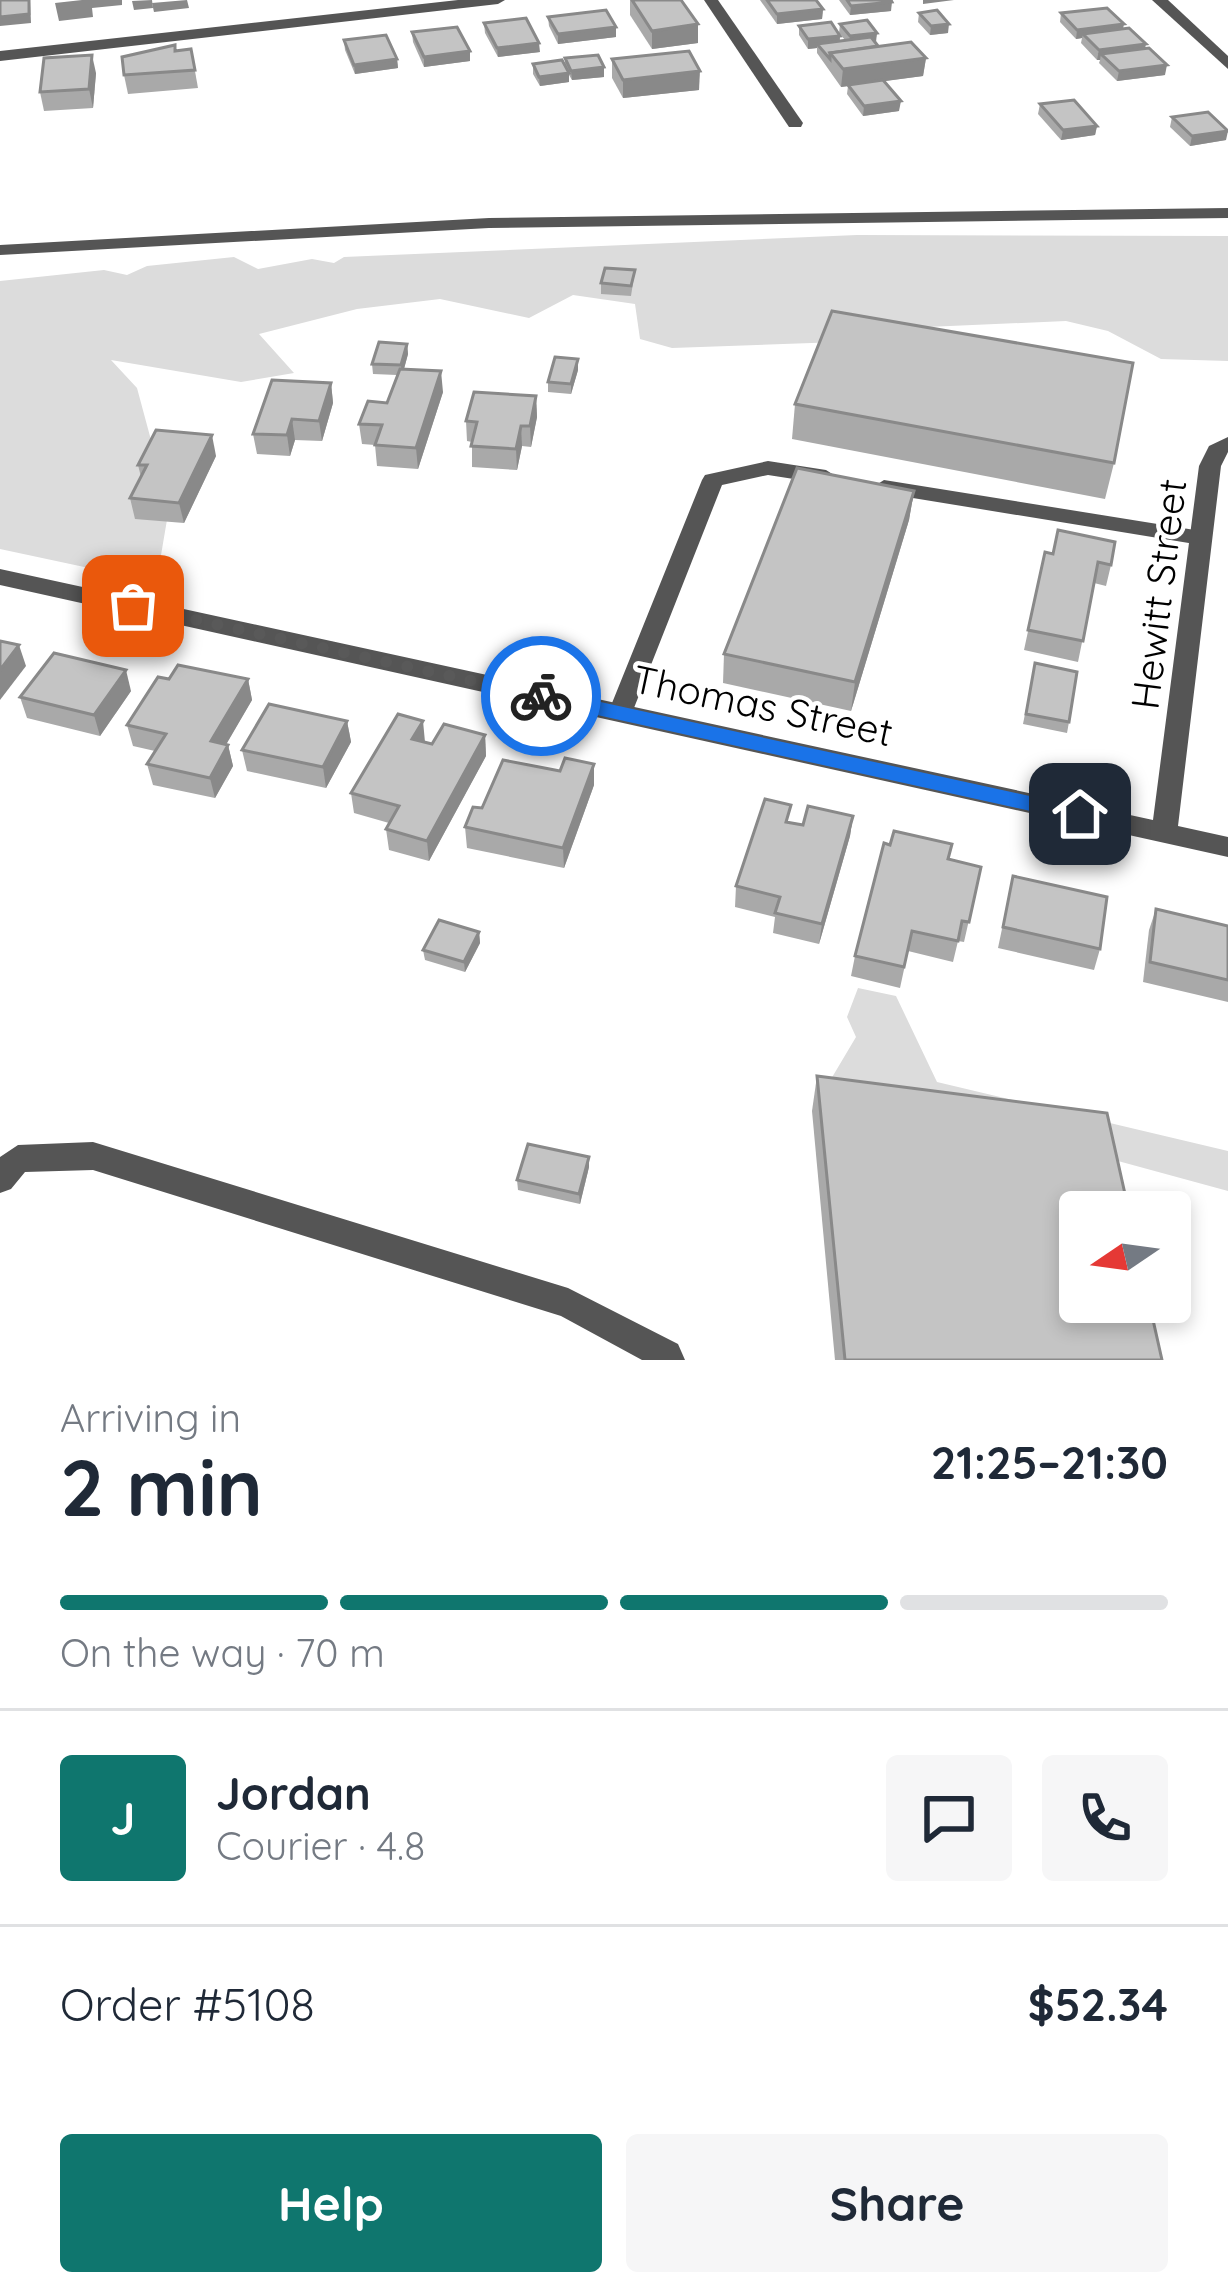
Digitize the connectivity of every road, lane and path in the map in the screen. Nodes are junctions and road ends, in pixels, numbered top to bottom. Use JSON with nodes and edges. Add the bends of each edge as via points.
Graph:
{"nodes":[{"id":1,"x":294,"y":0,"type":"edge"},
{"id":2,"x":499,"y":0,"type":"edge"},
{"id":3,"x":711,"y":0,"type":"edge"},
{"id":4,"x":1159,"y":0,"type":"edge"},
{"id":5,"x":296,"y":23,"type":"junction"},
{"id":6,"x":0,"y":56,"type":"edge"},
{"id":7,"x":1228,"y":64,"type":"edge"},
{"id":8,"x":795,"y":123,"type":"dead end"},
{"id":9,"x":1228,"y":213,"type":"edge"},
{"id":10,"x":0,"y":250,"type":"edge"},
{"id":11,"x":1228,"y":443,"type":"edge"},
{"id":12,"x":1201,"y":538,"type":"junction"},
{"id":13,"x":0,"y":577,"type":"edge"},
{"id":14,"x":620,"y":713,"type":"junction"},
{"id":15,"x":1164,"y":833,"type":"junction"},
{"id":16,"x":1228,"y":847,"type":"edge"},
{"id":17,"x":0,"y":1178,"type":"edge"},
{"id":18,"x":668,"y":1360,"type":"edge"}],
"edges":[{"from":1,"to":5,"type":"street"},
{"from":2,"to":5,"type":"street"},
{"from":3,"to":8,"type":"street"},
{"from":4,"to":7,"type":"street"},
{"from":5,"to":6,"type":"street"},
{"from":9,"to":10,"type":"street","via":[[489,223]]},
{"from":11,"to":12,"type":"street","name":"Hewitt Street","via":[[1210,466]]},
{"from":12,"to":14,"type":"street","via":[[768,468],[713,480]]},
{"from":12,"to":15,"type":"street","name":"Hewitt Street"},
{"from":13,"to":14,"type":"street","name":"Thomas Street"},
{"from":14,"to":15,"type":"street","name":"Thomas Street"},
{"from":15,"to":16,"type":"street","name":"Thomas Street"},
{"from":17,"to":18,"type":"street","via":[[18,1160],[94,1156],[568,1303]]}]}
